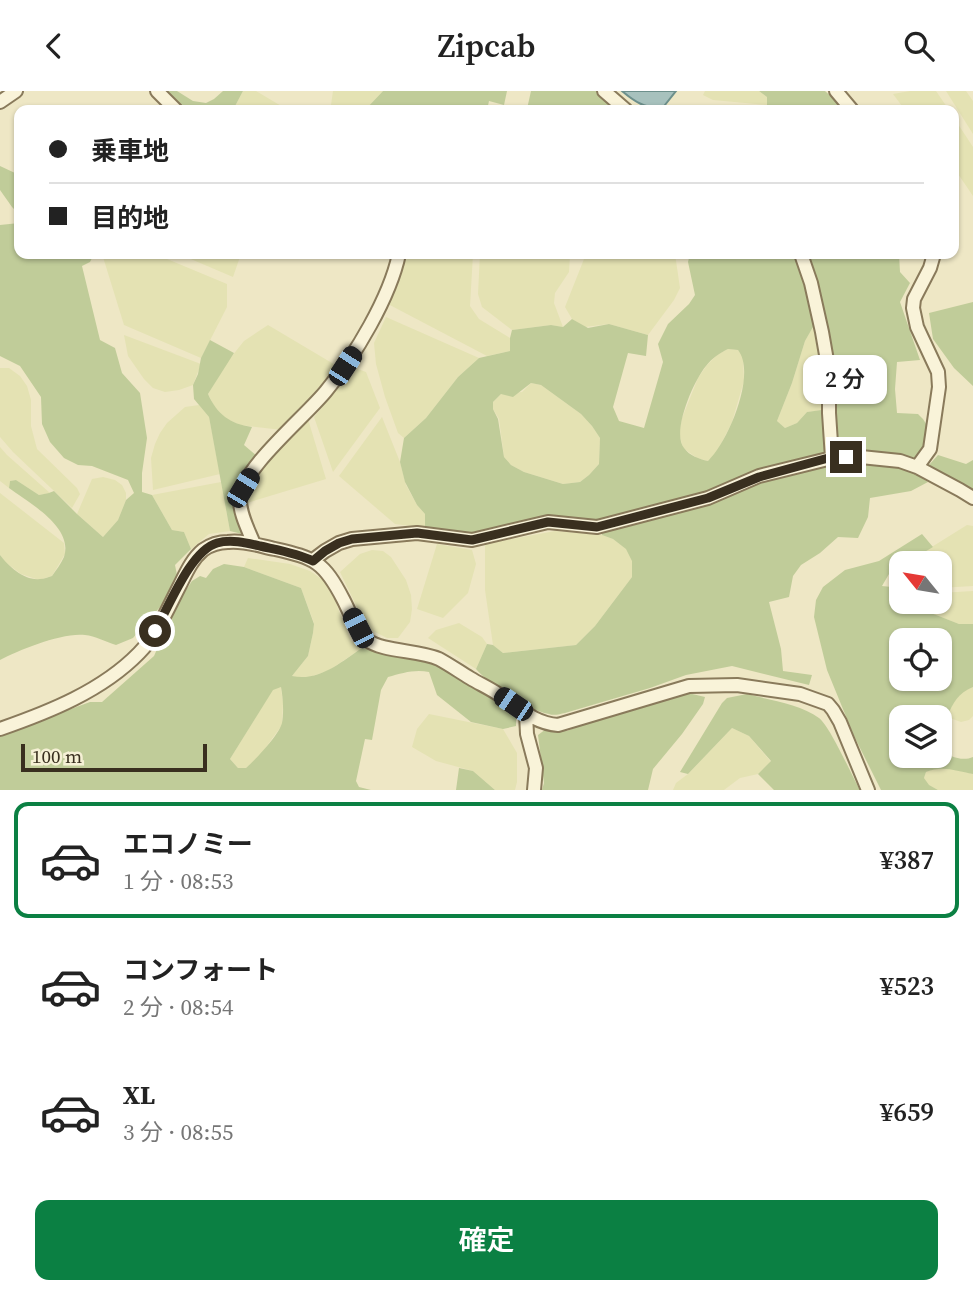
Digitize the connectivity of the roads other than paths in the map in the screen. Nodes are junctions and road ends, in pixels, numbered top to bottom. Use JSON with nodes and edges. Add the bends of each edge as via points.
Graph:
{"nodes":[{"id":1,"x":16,"y":91,"type":"edge"},
{"id":2,"x":157,"y":91,"type":"edge"},
{"id":3,"x":604,"y":91,"type":"edge"},
{"id":4,"x":836,"y":91,"type":"edge"},
{"id":5,"x":0,"y":102,"type":"edge"},
{"id":6,"x":171,"y":105,"type":"edge"},
{"id":7,"x":620,"y":105,"type":"edge"},
{"id":8,"x":848,"y":105,"type":"edge"},
{"id":9,"x":398,"y":259,"type":"edge"},
{"id":10,"x":803,"y":259,"type":"edge"},
{"id":11,"x":933,"y":259,"type":"edge"},
{"id":12,"x":832,"y":457,"type":"junction"},
{"id":13,"x":917,"y":467,"type":"junction"},
{"id":14,"x":973,"y":498,"type":"edge"},
{"id":15,"x":254,"y":544,"type":"junction"},
{"id":16,"x":313,"y":561,"type":"junction"},
{"id":17,"x":526,"y":714,"type":"junction"},
{"id":18,"x":0,"y":729,"type":"edge"},
{"id":19,"x":534,"y":790,"type":"edge"},
{"id":20,"x":868,"y":790,"type":"edge"}],
"edges":[{"from":1,"to":5,"type":"street"},
{"from":2,"to":6,"type":"street"},
{"from":3,"to":7,"type":"street"},
{"from":4,"to":8,"type":"street"},
{"from":9,"to":15,"type":"street","via":[[373,319],[345,366],[326,392],[260,459],[243,488],[241,512]]},
{"from":10,"to":12,"type":"street","via":[[829,372]]},
{"from":11,"to":13,"type":"street","via":[[913,308],[938,372],[939,387],[930,449]]},
{"from":12,"to":13,"type":"street","via":[[900,461]]},
{"from":12,"to":16,"type":"street","via":[[759,477],[708,498],[597,527],[548,522],[472,540],[417,533],[352,539]]},
{"from":13,"to":14,"type":"street"},
{"from":15,"to":16,"type":"street"},
{"from":15,"to":18,"type":"street","via":[[230,541],[205,549],[190,566],[140,652],[75,698]]},
{"from":16,"to":17,"type":"street","via":[[330,575],[366,640],[438,659]]},
{"from":17,"to":19,"type":"street","via":[[536,768]]},
{"from":17,"to":20,"type":"street","via":[[558,725],[689,686],[737,685],[800,694],[828,703],[833,710]]}]}
